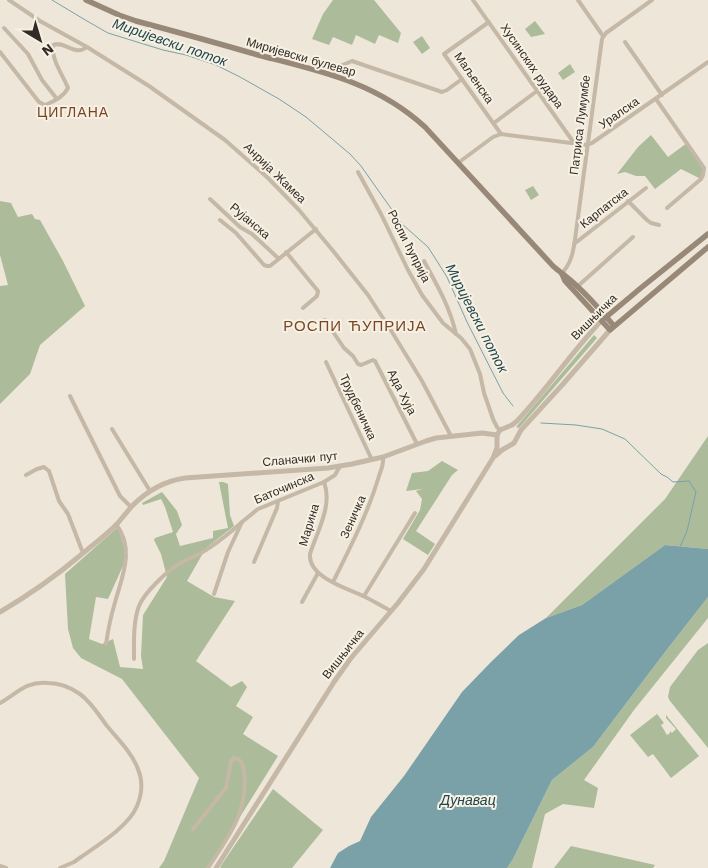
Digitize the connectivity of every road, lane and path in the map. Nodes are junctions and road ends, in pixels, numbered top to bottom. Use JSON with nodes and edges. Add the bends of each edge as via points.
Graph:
{"nodes":[{"id":1,"x":9,"y":0,"type":"edge"},
{"id":2,"x":86,"y":0,"type":"edge"},
{"id":3,"x":473,"y":0,"type":"edge"},
{"id":4,"x":578,"y":0,"type":"edge"},
{"id":5,"x":652,"y":0,"type":"edge"},
{"id":6,"x":489,"y":22,"type":"junction"},
{"id":7,"x":4,"y":28,"type":"dead end"},
{"id":8,"x":603,"y":36,"type":"junction"},
{"id":9,"x":625,"y":42,"type":"dead end"},
{"id":10,"x":87,"y":47,"type":"junction"},
{"id":11,"x":0,"y":52,"type":"edge"},
{"id":12,"x":708,"y":62,"type":"edge"},
{"id":13,"x":333,"y":75,"type":"junction"},
{"id":14,"x":462,"y":79,"type":"junction"},
{"id":15,"x":537,"y":91,"type":"junction"},
{"id":16,"x":662,"y":95,"type":"junction"},
{"id":17,"x":57,"y":99,"type":"junction"},
{"id":18,"x":656,"y":99,"type":"junction"},
{"id":19,"x":494,"y":123,"type":"junction"},
{"id":20,"x":501,"y":134,"type":"junction"},
{"id":21,"x":574,"y":144,"type":"junction"},
{"id":22,"x":587,"y":145,"type":"junction"},
{"id":23,"x":458,"y":163,"type":"junction"},
{"id":24,"x":358,"y":172,"type":"dead end"},
{"id":25,"x":646,"y":188,"type":"dead end"},
{"id":26,"x":210,"y":199,"type":"dead end"},
{"id":27,"x":628,"y":202,"type":"junction"},
{"id":28,"x":667,"y":208,"type":"dead end"},
{"id":29,"x":220,"y":220,"type":"dead end"},
{"id":30,"x":659,"y":225,"type":"dead end"},
{"id":31,"x":316,"y":229,"type":"junction"},
{"id":32,"x":708,"y":234,"type":"edge"},
{"id":33,"x":633,"y":237,"type":"dead end"},
{"id":34,"x":574,"y":244,"type":"junction"},
{"id":35,"x":708,"y":247,"type":"edge"},
{"id":36,"x":286,"y":252,"type":"junction"},
{"id":37,"x":278,"y":258,"type":"junction"},
{"id":38,"x":424,"y":261,"type":"dead end"},
{"id":39,"x":562,"y":274,"type":"junction"},
{"id":40,"x":578,"y":286,"type":"junction"},
{"id":41,"x":302,"y":308,"type":"dead end"},
{"id":42,"x":604,"y":319,"type":"junction"},
{"id":43,"x":325,"y":320,"type":"dead end"},
{"id":44,"x":612,"y":328,"type":"junction"},
{"id":45,"x":456,"y":334,"type":"junction"},
{"id":46,"x":326,"y":362,"type":"dead end"},
{"id":47,"x":70,"y":396,"type":"dead end"},
{"id":48,"x":507,"y":427,"type":"junction"},
{"id":49,"x":112,"y":429,"type":"dead end"},
{"id":50,"x":498,"y":435,"type":"junction"},
{"id":51,"x":451,"y":436,"type":"junction"},
{"id":52,"x":516,"y":438,"type":"junction"},
{"id":53,"x":417,"y":444,"type":"junction"},
{"id":54,"x":509,"y":446,"type":"junction"},
{"id":55,"x":383,"y":457,"type":"junction"},
{"id":56,"x":493,"y":458,"type":"junction"},
{"id":57,"x":372,"y":460,"type":"junction"},
{"id":58,"x":340,"y":466,"type":"junction"},
{"id":59,"x":26,"y":475,"type":"dead end"},
{"id":60,"x":324,"y":482,"type":"junction"},
{"id":61,"x":150,"y":491,"type":"junction"},
{"id":62,"x":278,"y":501,"type":"junction"},
{"id":63,"x":131,"y":507,"type":"junction"},
{"id":64,"x":415,"y":513,"type":"dead end"},
{"id":65,"x":242,"y":522,"type":"junction"},
{"id":66,"x":116,"y":524,"type":"junction"},
{"id":67,"x":83,"y":553,"type":"junction"},
{"id":68,"x":254,"y":562,"type":"dead end"},
{"id":69,"x":318,"y":573,"type":"junction"},
{"id":70,"x":333,"y":582,"type":"junction"},
{"id":71,"x":214,"y":594,"type":"dead end"},
{"id":72,"x":364,"y":596,"type":"junction"},
{"id":73,"x":302,"y":602,"type":"dead end"},
{"id":74,"x":391,"y":611,"type":"junction"},
{"id":75,"x":0,"y":612,"type":"edge"},
{"id":76,"x":106,"y":644,"type":"dead end"},
{"id":77,"x":134,"y":659,"type":"dead end"},
{"id":78,"x":0,"y":703,"type":"edge"},
{"id":79,"x":193,"y":829,"type":"dead end"},
{"id":80,"x":0,"y":866,"type":"edge"},
{"id":81,"x":6,"y":868,"type":"edge"},
{"id":82,"x":60,"y":868,"type":"edge"},
{"id":83,"x":208,"y":868,"type":"edge"},
{"id":84,"x":216,"y":868,"type":"edge"}],
"edges":[{"from":1,"to":10,"type":"street","name":"Анрија Жамеа"},
{"from":2,"to":13,"type":"main road","name":"Миријевски булевар","via":[[136,21]]},
{"from":3,"to":6,"type":"street","name":"Хусинских рудара"},
{"from":4,"to":8,"type":"street"},
{"from":5,"to":8,"type":"street"},
{"from":6,"to":14,"type":"street","name":"Маљенска","via":[[444,54]]},
{"from":6,"to":15,"type":"street","name":"Хусинских рудара"},
{"from":7,"to":17,"type":"street","via":[[28,54]]},
{"from":8,"to":22,"type":"street","name":"Патриса Лумумбе"},
{"from":9,"to":16,"type":"street"},
{"from":10,"to":17,"type":"street","via":[[77,50],[58,43],[53,45],[68,88]]},
{"from":10,"to":31,"type":"street","name":"Анрија Жамеа","via":[[225,140],[268,178]]},
{"from":11,"to":17,"type":"street","via":[[39,102],[45,105]]},
{"from":12,"to":16,"type":"street","name":"Уралска"},
{"from":13,"to":14,"type":"street","via":[[338,67],[352,61],[442,92]]},
{"from":13,"to":23,"type":"main road","name":"Миријевски булевар","via":[[370,89],[399,106],[425,127]]},
{"from":14,"to":19,"type":"street","name":"Маљенска"},
{"from":15,"to":19,"type":"street"},
{"from":15,"to":21,"type":"street","name":"Хусинских рудара"},
{"from":16,"to":18,"type":"street","name":"Уралска"},
{"from":18,"to":22,"type":"street","name":"Уралска"},
{"from":18,"to":28,"type":"street","via":[[704,168],[701,179]]},
{"from":19,"to":20,"type":"street","name":"Маљенска"},
{"from":20,"to":21,"type":"street"},
{"from":20,"to":23,"type":"street"},
{"from":21,"to":22,"type":"street"},
{"from":22,"to":34,"type":"street","name":"Патриса Лумумбе"},
{"from":23,"to":39,"type":"main road","name":"Миријевски булевар"},
{"from":24,"to":45,"type":"street","name":"Роспи ћуприја","via":[[422,294],[443,323]]},
{"from":25,"to":27,"type":"street","name":"Карпатска"},
{"from":26,"to":37,"type":"street","name":"Рујанска"},
{"from":27,"to":30,"type":"street","via":[[651,223]]},
{"from":27,"to":34,"type":"street","name":"Карпатска"},
{"from":29,"to":37,"type":"street","via":[[264,265],[270,266]]},
{"from":31,"to":36,"type":"street"},
{"from":31,"to":51,"type":"street","name":"Анрија Жамеа","via":[[381,314]]},
{"from":32,"to":42,"type":"main road","name":"Вишњичка"},
{"from":33,"to":40,"type":"street"},
{"from":34,"to":39,"type":"street","name":"Патриса Лумумбе"},
{"from":35,"to":44,"type":"main road","name":"Вишњичка"},
{"from":36,"to":37,"type":"street"},
{"from":36,"to":41,"type":"street","via":[[318,289],[317,296]]},
{"from":38,"to":45,"type":"street","via":[[447,304]]},
{"from":39,"to":40,"type":"main road","name":"Миријевски булевар"},
{"from":39,"to":42,"type":"main road","name":"Миријевски булевар","via":[[565,281]]},
{"from":40,"to":42,"type":"main road","name":"Миријевски булевар"},
{"from":42,"to":44,"type":"main road","name":"Миријевски булевар"},
{"from":42,"to":48,"type":"street","name":"Вишњичка","via":[[527,410]]},
{"from":43,"to":53,"type":"street","name":"Ада Хуја","via":[[358,364],[375,361]]},
{"from":44,"to":52,"type":"street","name":"Вишњичка"},
{"from":45,"to":50,"type":"street","name":"Роспи ћуприја","via":[[472,353]]},
{"from":46,"to":57,"type":"street","name":"Трудбеничка"},
{"from":47,"to":63,"type":"street","via":[[120,496]]},
{"from":48,"to":50,"type":"street","name":"Вишњичка"},
{"from":48,"to":52,"type":"street","via":[[514,430]]},
{"from":49,"to":61,"type":"street"},
{"from":50,"to":51,"type":"street","name":"Сланачки пут"},
{"from":50,"to":54,"type":"street","via":[[501,444]]},
{"from":50,"to":56,"type":"street","name":"Вишњичка"},
{"from":51,"to":53,"type":"street","name":"Сланачки пут"},
{"from":52,"to":54,"type":"street","name":"Вишњичка"},
{"from":53,"to":55,"type":"street","name":"Сланачки пут"},
{"from":54,"to":56,"type":"street","name":"Вишњичка"},
{"from":55,"to":57,"type":"street","name":"Сланачки пут"},
{"from":55,"to":70,"type":"street","name":"Зеничка","via":[[375,492]]},
{"from":56,"to":74,"type":"street","name":"Вишњичка","via":[[429,561]]},
{"from":57,"to":58,"type":"street","name":"Сланачки пут"},
{"from":58,"to":60,"type":"street"},
{"from":58,"to":61,"type":"street","name":"Сланачки пут","via":[[176,479]]},
{"from":59,"to":67,"type":"street","via":[[44,467],[49,471]]},
{"from":60,"to":62,"type":"street","name":"Баточинска"},
{"from":60,"to":69,"type":"street","name":"Марина","via":[[326,505],[310,557]]},
{"from":61,"to":63,"type":"street","name":"Сланачки пут"},
{"from":62,"to":65,"type":"street","name":"Баточинска","via":[[258,509]]},
{"from":62,"to":68,"type":"street"},
{"from":63,"to":66,"type":"street","name":"Сланачки пут"},
{"from":64,"to":72,"type":"street"},
{"from":65,"to":71,"type":"street","name":"Баточинска"},
{"from":65,"to":77,"type":"street","via":[[208,549],[178,564],[146,594],[138,612]]},
{"from":66,"to":67,"type":"street","name":"Сланачки пут"},
{"from":66,"to":76,"type":"street","via":[[126,550],[126,565]]},
{"from":67,"to":75,"type":"street","name":"Сланачки пут","via":[[40,587]]},
{"from":69,"to":70,"type":"street"},
{"from":69,"to":73,"type":"street"},
{"from":70,"to":72,"type":"street"},
{"from":72,"to":74,"type":"street"},
{"from":74,"to":84,"type":"street","name":"Вишњичка","via":[[334,682]]},
{"from":78,"to":82,"type":"street","via":[[28,686],[47,682],[66,686],[83,696],[139,771],[142,786],[138,804],[129,820],[74,862]]},
{"from":79,"to":83,"type":"street","via":[[226,788],[231,761],[238,758],[245,782],[241,810]]},
{"from":80,"to":81,"type":"street"}]}
